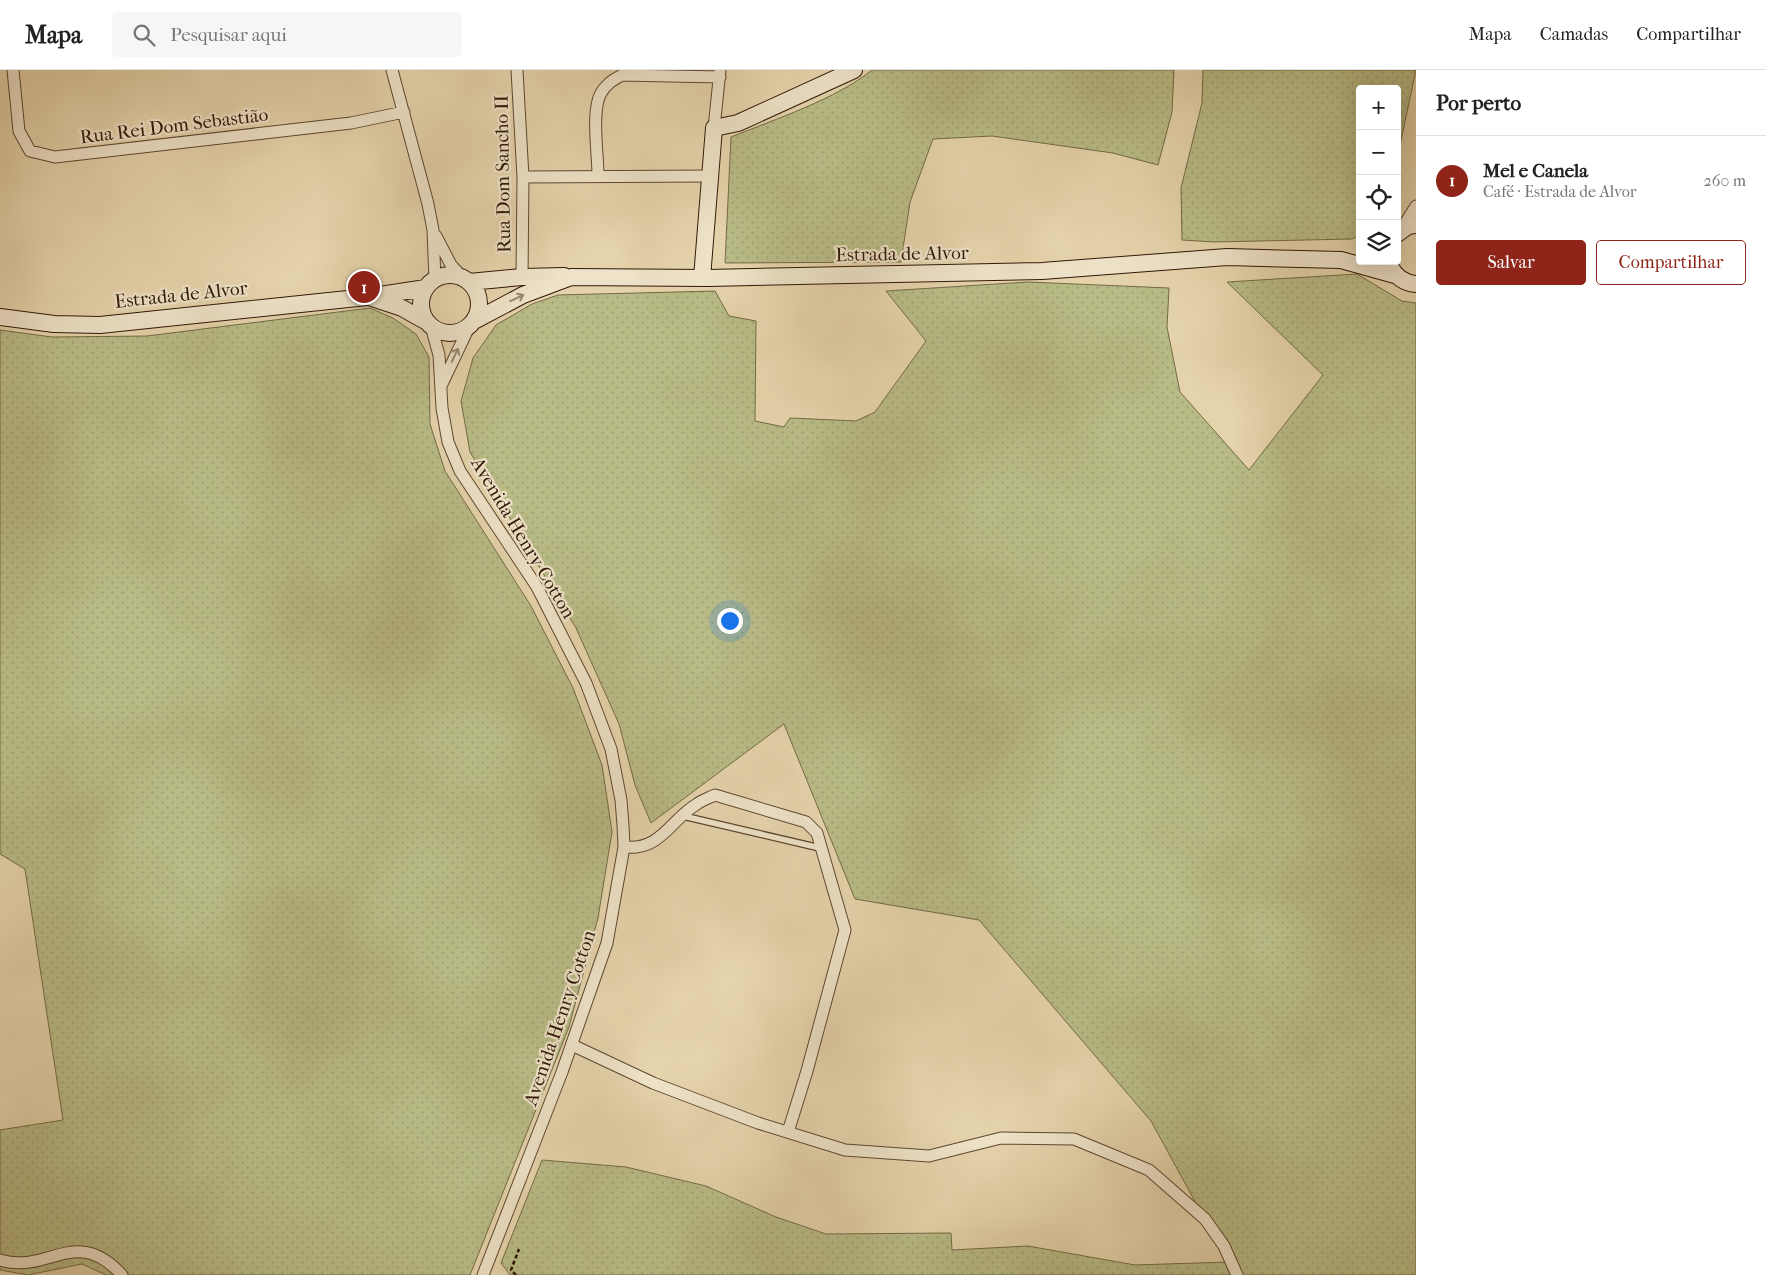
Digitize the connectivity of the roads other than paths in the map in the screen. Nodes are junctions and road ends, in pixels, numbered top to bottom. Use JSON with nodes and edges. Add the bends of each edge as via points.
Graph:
{"nodes":[{"id":1,"x":13,"y":70,"type":"edge"},
{"id":2,"x":392,"y":70,"type":"edge"},
{"id":3,"x":517,"y":70,"type":"edge"},
{"id":4,"x":854,"y":70,"type":"edge"},
{"id":5,"x":720,"y":73,"type":"edge"},
{"id":6,"x":404,"y":112,"type":"junction"},
{"id":7,"x":714,"y":128,"type":"junction"},
{"id":8,"x":598,"y":175,"type":"junction"},
{"id":9,"x":523,"y":176,"type":"junction"},
{"id":10,"x":710,"y":176,"type":"junction"},
{"id":11,"x":1416,"y":206,"type":"edge"},
{"id":12,"x":1405,"y":229,"type":"edge"},
{"id":13,"x":433,"y":230,"type":"junction"},
{"id":14,"x":1356,"y":254,"type":"edge"},
{"id":15,"x":1341,"y":260,"type":"junction"},
{"id":16,"x":1392,"y":268,"type":"edge"},
{"id":17,"x":522,"y":277,"type":"junction"},
{"id":18,"x":571,"y":277,"type":"junction"},
{"id":19,"x":702,"y":278,"type":"junction"},
{"id":20,"x":467,"y":281,"type":"junction"},
{"id":21,"x":431,"y":284,"type":"junction"},
{"id":22,"x":1416,"y":284,"type":"edge"},
{"id":23,"x":367,"y":297,"type":"junction"},
{"id":24,"x":0,"y":317,"type":"edge"},
{"id":25,"x":472,"y":323,"type":"junction"},
{"id":26,"x":429,"y":324,"type":"junction"},
{"id":27,"x":442,"y":385,"type":"junction"},
{"id":28,"x":683,"y":816,"type":"junction"},
{"id":29,"x":624,"y":847,"type":"junction"},
{"id":30,"x":820,"y":848,"type":"junction"},
{"id":31,"x":572,"y":1045,"type":"junction"},
{"id":32,"x":788,"y":1132,"type":"junction"},
{"id":33,"x":0,"y":1260,"type":"edge"},
{"id":34,"x":122,"y":1275,"type":"edge"},
{"id":35,"x":483,"y":1275,"type":"edge"},
{"id":36,"x":1237,"y":1275,"type":"edge"}],
"edges":[{"from":1,"to":6,"type":"street","name":"Rua Rei Dom Sebastião","via":[[19,132],[30,151],[55,157],[351,123]]},
{"from":2,"to":6,"type":"street"},
{"from":3,"to":9,"type":"street","name":"Rua Dom Sancho II"},
{"from":4,"to":7,"type":"street","via":[[738,123]]},
{"from":5,"to":7,"type":"street"},
{"from":5,"to":8,"type":"street","via":[[622,76],[609,82],[600,94],[597,106]]},
{"from":6,"to":13,"type":"street"},
{"from":7,"to":10,"type":"street"},
{"from":8,"to":9,"type":"street"},
{"from":8,"to":10,"type":"street"},
{"from":9,"to":17,"type":"street","name":"Rua Dom Sancho II"},
{"from":10,"to":19,"type":"street"},
{"from":11,"to":12,"type":"street"},
{"from":13,"to":20,"type":"street","via":[[451,265]]},
{"from":13,"to":21,"type":"street"},
{"from":14,"to":15,"type":"street"},
{"from":15,"to":16,"type":"street"},
{"from":15,"to":19,"type":"street","name":"Estrada de Alvor","via":[[1227,257],[1042,270]]},
{"from":16,"to":22,"type":"street","via":[[1404,281]]},
{"from":17,"to":18,"type":"street","name":"Estrada de Alvor"},
{"from":17,"to":20,"type":"street","name":"Estrada de Alvor"},
{"from":18,"to":19,"type":"street","name":"Estrada de Alvor"},
{"from":25,"to":18,"type":"street","name":"Estrada de Alvor","one_way":true,"via":[[523,295]]},
{"from":20,"to":21,"type":"street","name":"Estrada de Alvor","via":[[446,276]]},
{"from":20,"to":25,"type":"street","via":[[479,298],[479,310]]},
{"from":21,"to":23,"type":"street","name":"Estrada de Alvor"},
{"from":21,"to":26,"type":"street","via":[[421,305]]},
{"from":23,"to":24,"type":"street","name":"Estrada de Alvor","via":[[100,325],[54,324]]},
{"from":23,"to":26,"type":"street","name":"Estrada de Alvor","via":[[402,308]]},
{"from":25,"to":26,"type":"street","name":"Estrada de Alvor","via":[[454,333],[442,332]]},
{"from":27,"to":25,"type":"street","one_way":true},
{"from":26,"to":27,"type":"street","name":"Avenida Henry Cotton","via":[[439,355]]},
{"from":27,"to":29,"type":"street","name":"Avenida Henry Cotton","via":[[448,442],[460,470],[537,587],[586,683],[611,749],[621,800]]},
{"from":28,"to":29,"type":"street","via":[[646,846]]},
{"from":28,"to":30,"type":"lane"},
{"from":28,"to":30,"type":"street","via":[[696,804],[715,795],[806,822],[817,833]]},
{"from":29,"to":31,"type":"street","name":"Avenida Henry Cotton","via":[[607,943]]},
{"from":30,"to":32,"type":"street","via":[[845,930]]},
{"from":31,"to":32,"type":"street","via":[[653,1083]]},
{"from":31,"to":35,"type":"street","name":"Avenida Henry Cotton"},
{"from":32,"to":36,"type":"street","via":[[845,1150],[928,1156],[1001,1138],[1074,1139],[1149,1170],[1205,1219],[1224,1246]]},
{"from":33,"to":34,"type":"street","via":[[38,1264],[79,1252],[93,1254],[112,1264]]}]}
